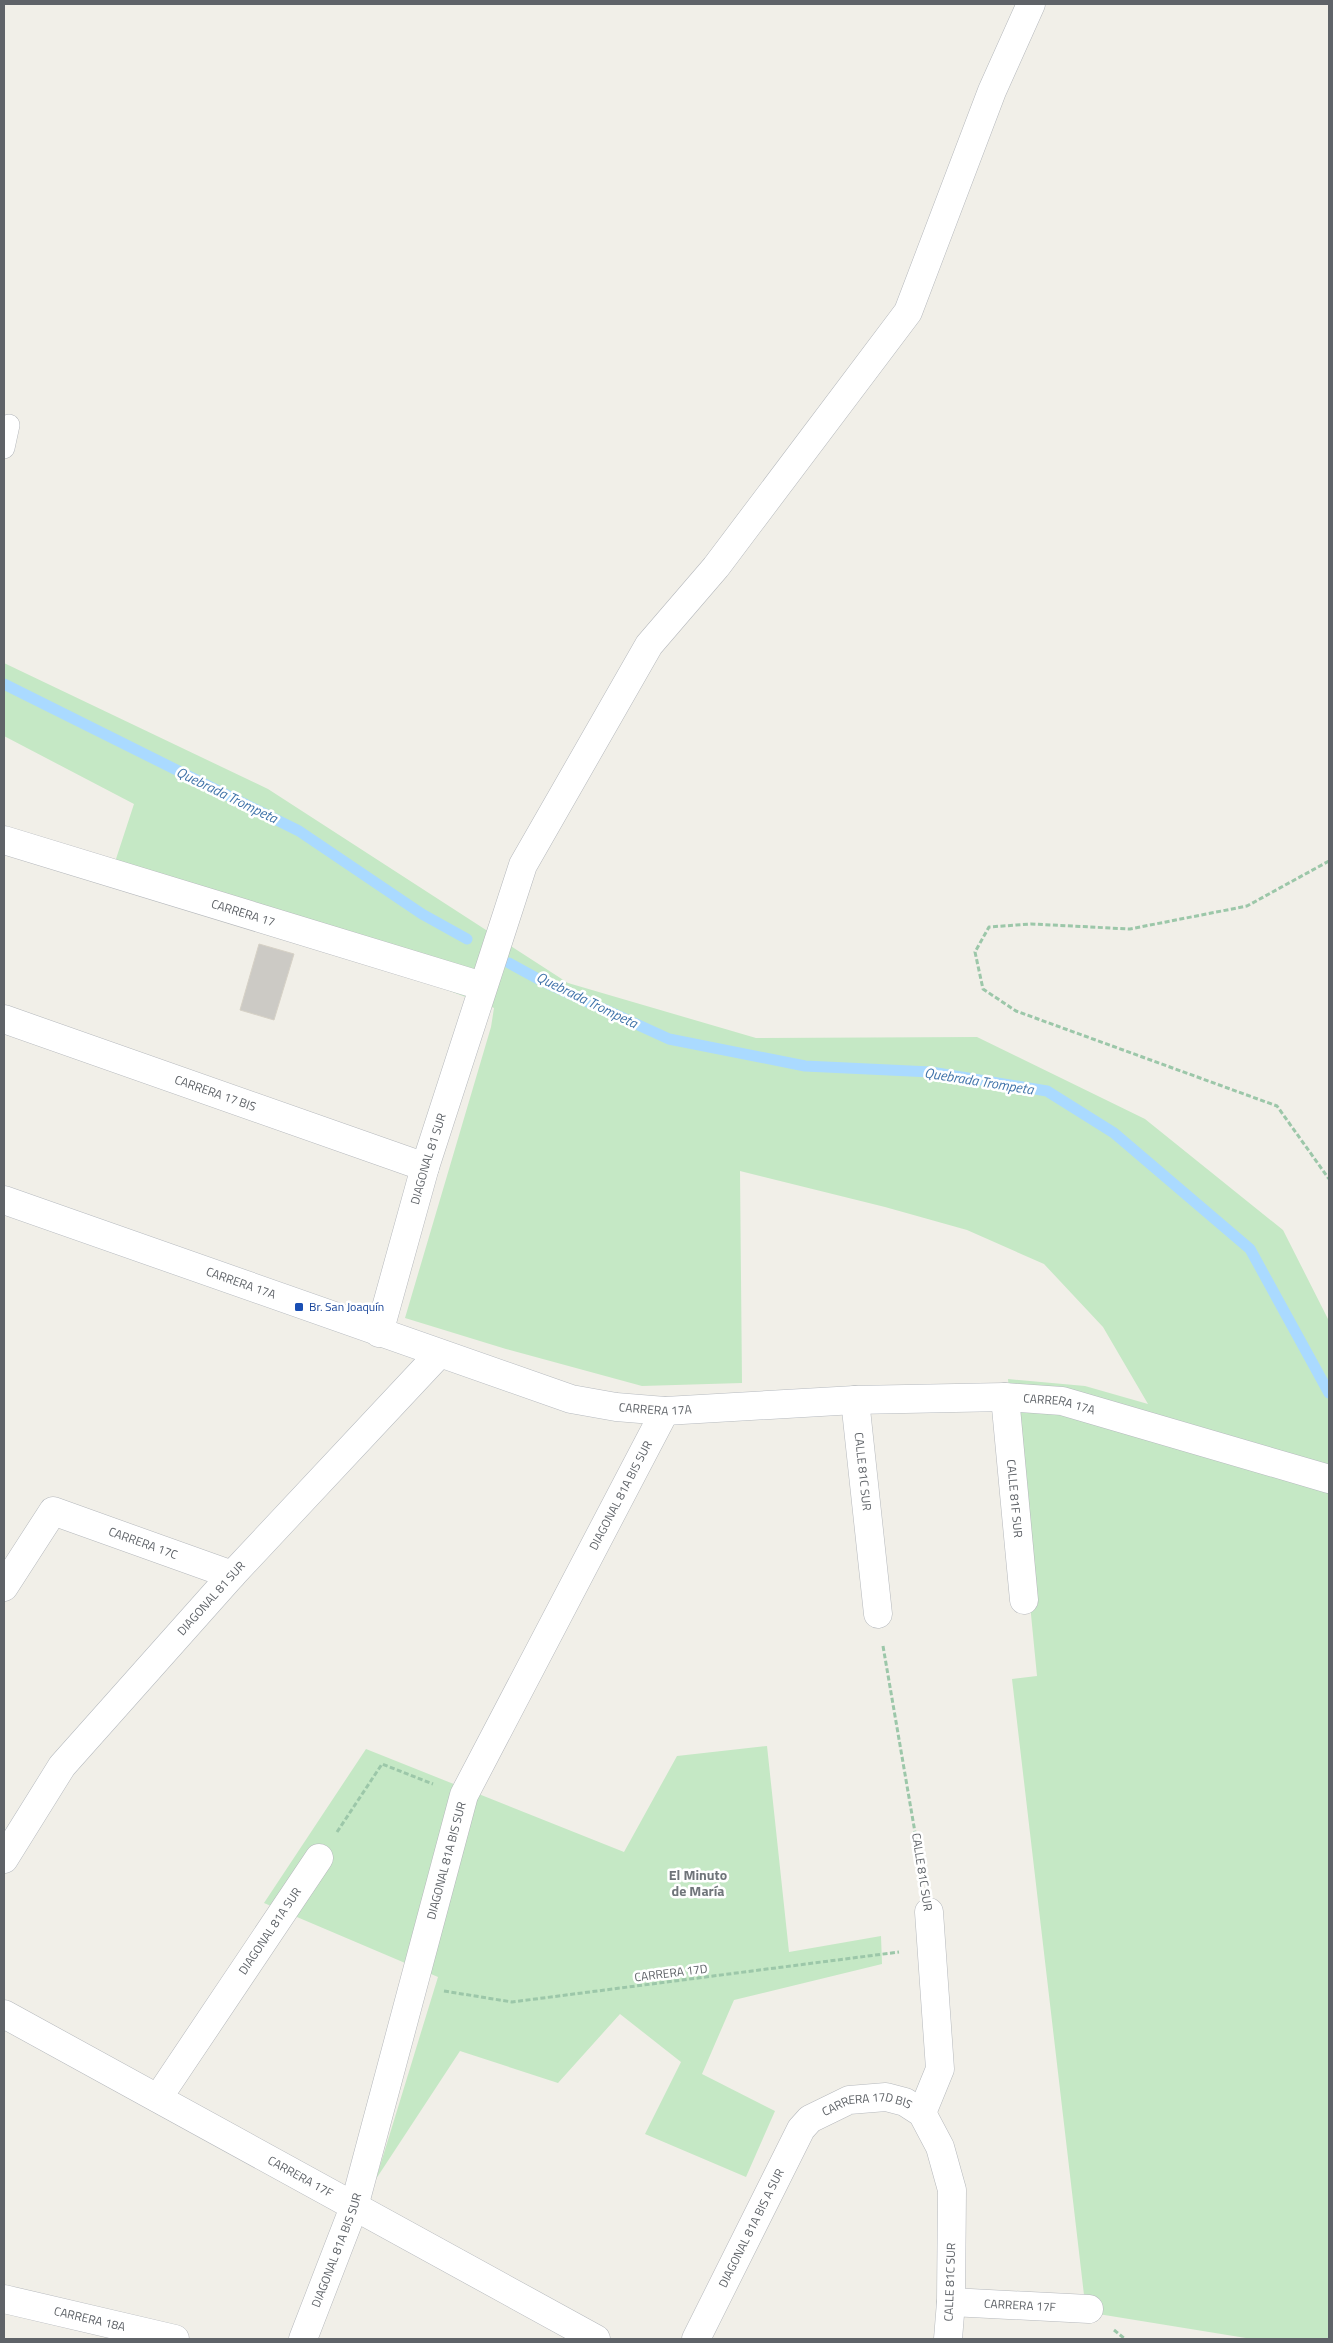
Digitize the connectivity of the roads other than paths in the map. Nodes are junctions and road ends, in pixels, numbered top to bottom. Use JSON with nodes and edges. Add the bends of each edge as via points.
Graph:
{"nodes":[{"id":1,"x":1032,"y":4,"type":"edge"},
{"id":2,"x":9,"y":425,"type":"dead end"},
{"id":3,"x":4,"y":448,"type":"edge"},
{"id":4,"x":4,"y":840,"type":"edge"},
{"id":5,"x":482,"y":986,"type":"junction"},
{"id":6,"x":4,"y":1019,"type":"edge"},
{"id":7,"x":425,"y":1167,"type":"junction"},
{"id":8,"x":4,"y":1200,"type":"edge"},
{"id":9,"x":379,"y":1334,"type":"junction"},
{"id":10,"x":439,"y":1354,"type":"junction"},
{"id":11,"x":1005,"y":1397,"type":"junction"},
{"id":12,"x":856,"y":1400,"type":"junction"},
{"id":13,"x":665,"y":1411,"type":"junction"},
{"id":14,"x":1327,"y":1482,"type":"edge"},
{"id":15,"x":232,"y":1575,"type":"junction"},
{"id":16,"x":4,"y":1587,"type":"edge"},
{"id":17,"x":1024,"y":1600,"type":"dead end"},
{"id":18,"x":878,"y":1614,"type":"road end"},
{"id":19,"x":319,"y":1858,"type":"road end"},
{"id":20,"x":4,"y":1859,"type":"edge"},
{"id":21,"x":929,"y":1912,"type":"road end"},
{"id":22,"x":4,"y":2014,"type":"edge"},
{"id":23,"x":158,"y":2098,"type":"junction"},
{"id":24,"x":922,"y":2113,"type":"junction"},
{"id":25,"x":810,"y":2119,"type":"joint"},
{"id":26,"x":354,"y":2207,"type":"junction"},
{"id":27,"x":4,"y":2299,"type":"edge"},
{"id":28,"x":951,"y":2302,"type":"junction"},
{"id":29,"x":1089,"y":2309,"type":"dead end"},
{"id":30,"x":147,"y":2335,"type":"edge"},
{"id":31,"x":175,"y":2339,"type":"edge"},
{"id":32,"x":303,"y":2339,"type":"edge"},
{"id":33,"x":596,"y":2339,"type":"edge"},
{"id":34,"x":696,"y":2339,"type":"edge"},
{"id":35,"x":948,"y":2339,"type":"edge"}],
"edges":[{"from":1,"to":5,"type":"street","name":"DIAGONAL 81 SUR","via":[[992,91],[908,312],[716,567],[649,645],[523,865]]},
{"from":2,"to":3,"type":"lane"},
{"from":4,"to":5,"type":"street","name":"CARRERA 17"},
{"from":5,"to":7,"type":"street","name":"DIAGONAL 81 SUR"},
{"from":6,"to":7,"type":"street","name":"CARRERA 17 BIS"},
{"from":7,"to":9,"type":"street","name":"DIAGONAL 81 SUR"},
{"from":8,"to":9,"type":"street","name":"CARRERA 17A"},
{"from":9,"to":10,"type":"street","name":"CARRERA 17A"},
{"from":10,"to":13,"type":"street","name":"CARRERA 17A","via":[[571,1399]]},
{"from":10,"to":15,"type":"street","name":"DIAGONAL 81 SUR"},
{"from":11,"to":12,"type":"street","name":"CARRERA 17A"},
{"from":11,"to":14,"type":"street","name":"CARRERA 17A","via":[[1062,1401]]},
{"from":11,"to":17,"type":"street","name":"CALLE 81F SUR"},
{"from":12,"to":13,"type":"street","name":"CARRERA 17A"},
{"from":12,"to":18,"type":"street","name":"CALLE 81C SUR"},
{"from":13,"to":26,"type":"street","name":"DIAGONAL 81A BIS SUR","via":[[464,1796]]},
{"from":15,"to":16,"type":"street","name":"CARRERA 17C","via":[[53,1511]]},
{"from":15,"to":20,"type":"street","name":"DIAGONAL 81 SUR","via":[[62,1766]]},
{"from":19,"to":23,"type":"street","name":"DIAGONAL 81A SUR"},
{"from":21,"to":24,"type":"street","name":"CALLE 81C SUR","via":[[940,2069]]},
{"from":22,"to":23,"type":"street","name":"CARRERA 17F"},
{"from":23,"to":26,"type":"street","name":"CARRERA 17F"},
{"from":24,"to":25,"type":"street","name":"CARRERA 17D BIS","via":[[905,2102],[886,2097],[849,2100]]},
{"from":24,"to":28,"type":"street","name":"CALLE 81C SUR","via":[[940,2147],[952,2190]]},
{"from":25,"to":34,"type":"street","name":"DIAGONAL 81A BIS A SUR","via":[[794,2140]]},
{"from":26,"to":32,"type":"street","name":"DIAGONAL 81A BIS SUR"},
{"from":26,"to":33,"type":"street","name":"CARRERA 17F"},
{"from":27,"to":30,"type":"street","name":"CARRERA 18A"},
{"from":28,"to":29,"type":"street","name":"CARRERA 17F"},
{"from":28,"to":35,"type":"street","name":"CALLE 81C SUR"},
{"from":30,"to":31,"type":"street","name":"CARRERA 18A"}]}
